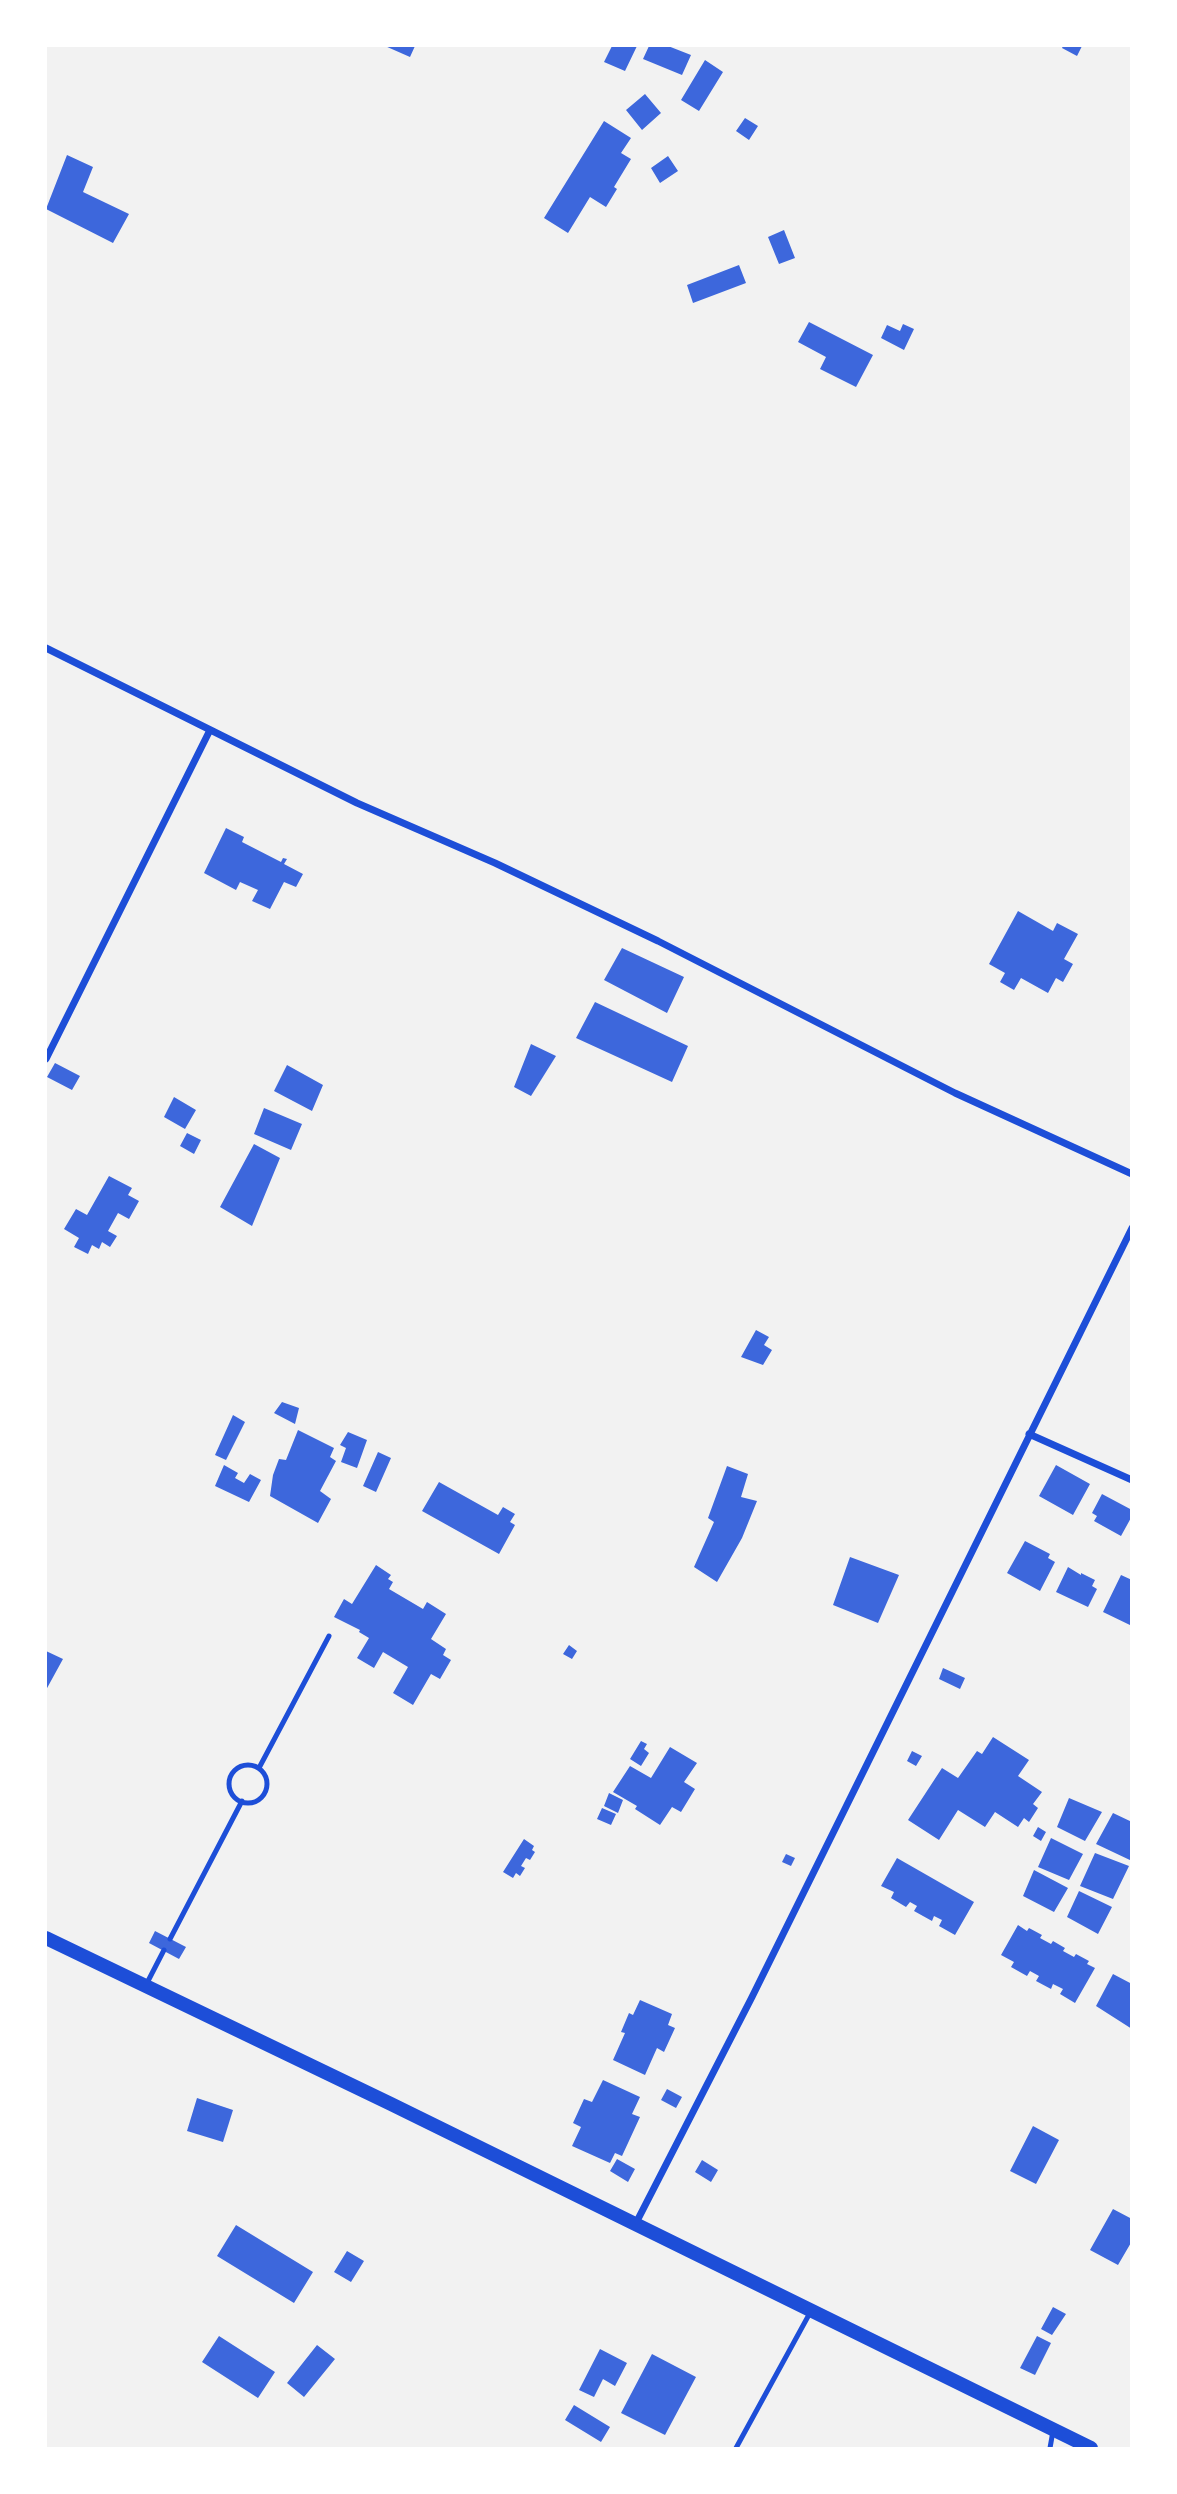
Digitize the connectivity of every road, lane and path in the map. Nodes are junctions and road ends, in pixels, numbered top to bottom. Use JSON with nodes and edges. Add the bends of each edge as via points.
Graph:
{"nodes":[{"id":1,"x":46,"y":648,"type":"edge"},
{"id":2,"x":210,"y":730,"type":"junction"},
{"id":3,"x":46,"y":1059,"type":"edge"},
{"id":4,"x":1132,"y":1174,"type":"edge"},
{"id":5,"x":1132,"y":1228,"type":"edge"},
{"id":6,"x":1029,"y":1434,"type":"junction"},
{"id":7,"x":1132,"y":1480,"type":"edge"},
{"id":8,"x":329,"y":1636,"type":"dead end"},
{"id":9,"x":259,"y":1768,"type":"junction"},
{"id":10,"x":242,"y":1801,"type":"junction"},
{"id":11,"x":46,"y":1938,"type":"edge"},
{"id":12,"x":170,"y":1939,"type":"dead end"},
{"id":13,"x":164,"y":1950,"type":"dead end"},
{"id":14,"x":145,"y":1986,"type":"junction"},
{"id":15,"x":635,"y":2224,"type":"junction"},
{"id":16,"x":811,"y":2311,"type":"junction"},
{"id":17,"x":1053,"y":2430,"type":"junction"},
{"id":18,"x":736,"y":2448,"type":"edge"},
{"id":19,"x":1050,"y":2448,"type":"edge"},
{"id":20,"x":1091,"y":2448,"type":"edge"}],
"edges":[{"from":1,"to":2,"type":"street"},
{"from":2,"to":3,"type":"street"},
{"from":2,"to":4,"type":"street","via":[[357,803],[508,869],[884,1058]]},
{"from":5,"to":6,"type":"street"},
{"from":6,"to":7,"type":"street"},
{"from":6,"to":15,"type":"street"},
{"from":8,"to":9,"type":"lane"},
{"from":9,"to":10,"type":"lane","via":[[266,1776],[266,1791],[256,1801]]},
{"from":9,"to":10,"type":"lane","via":[[246,1765],[233,1773],[229,1786]]},
{"from":10,"to":12,"type":"lane"},
{"from":11,"to":14,"type":"main road"},
{"from":13,"to":14,"type":"lane"},
{"from":14,"to":15,"type":"main road"},
{"from":15,"to":16,"type":"main road"},
{"from":16,"to":17,"type":"main road"},
{"from":16,"to":18,"type":"lane"},
{"from":17,"to":19,"type":"lane"},
{"from":17,"to":20,"type":"main road"}]}
